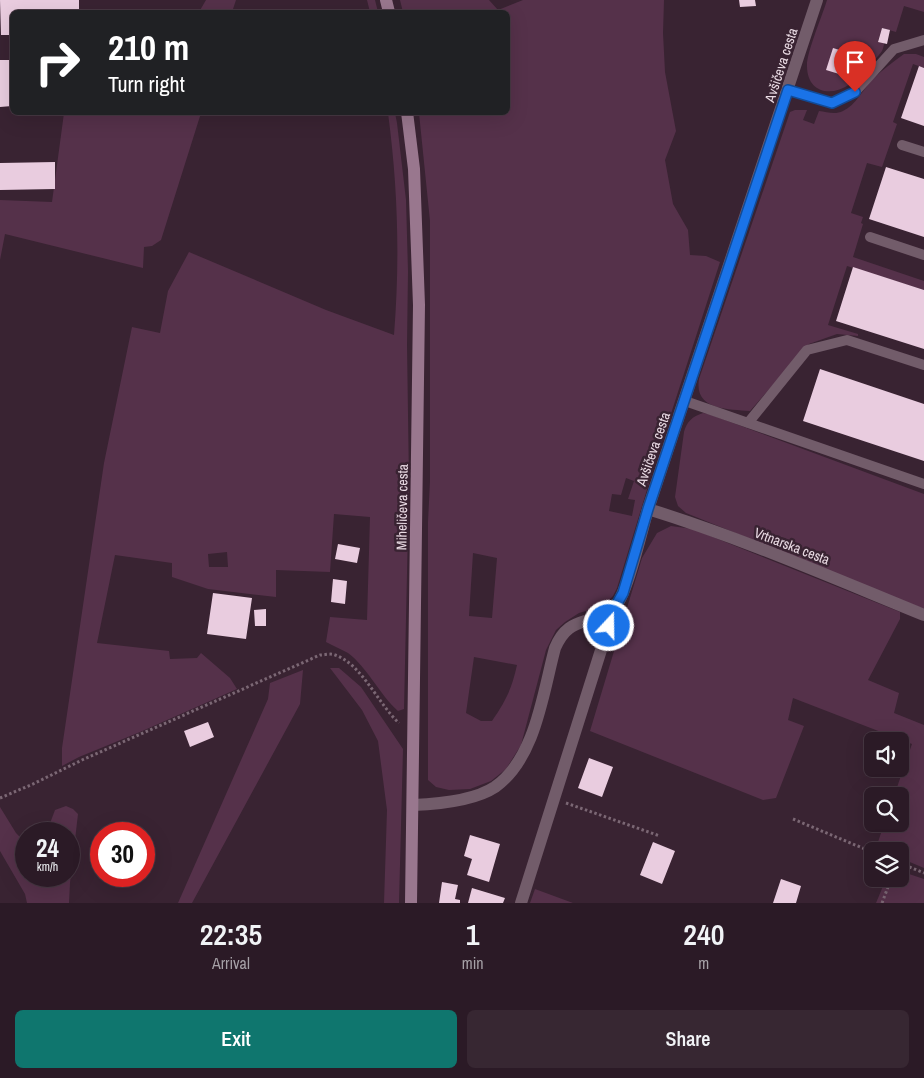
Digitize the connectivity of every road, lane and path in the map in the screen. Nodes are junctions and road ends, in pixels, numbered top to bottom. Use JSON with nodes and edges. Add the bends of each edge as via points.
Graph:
{"nodes":[{"id":1,"x":817,"y":0,"type":"edge"},
{"id":2,"x":924,"y":40,"type":"edge"},
{"id":3,"x":788,"y":90,"type":"junction"},
{"id":4,"x":407,"y":115,"type":"edge"},
{"id":5,"x":902,"y":145,"type":"dead end"},
{"id":6,"x":924,"y":152,"type":"edge"},
{"id":7,"x":870,"y":237,"type":"dead end"},
{"id":8,"x":924,"y":255,"type":"edge"},
{"id":9,"x":924,"y":365,"type":"edge"},
{"id":10,"x":685,"y":401,"type":"junction"},
{"id":11,"x":748,"y":423,"type":"junction"},
{"id":12,"x":924,"y":484,"type":"edge"},
{"id":13,"x":648,"y":509,"type":"junction"},
{"id":14,"x":614,"y":609,"type":"junction"},
{"id":15,"x":924,"y":615,"type":"edge"},
{"id":16,"x":414,"y":736,"type":"junction"},
{"id":17,"x":0,"y":798,"type":"edge"},
{"id":18,"x":554,"y":799,"type":"junction"},
{"id":19,"x":413,"y":805,"type":"junction"},
{"id":20,"x":793,"y":819,"type":"dead end"},
{"id":21,"x":660,"y":836,"type":"dead end"},
{"id":22,"x":864,"y":849,"type":"edge"},
{"id":23,"x":909,"y":867,"type":"edge"},
{"id":24,"x":924,"y":873,"type":"edge"},
{"id":25,"x":888,"y":887,"type":"edge"},
{"id":26,"x":411,"y":903,"type":"edge"},
{"id":27,"x":522,"y":903,"type":"edge"},
{"id":28,"x":882,"y":903,"type":"edge"}],
"edges":[{"from":1,"to":3,"type":"street","name":"Avšičeva cesta"},
{"from":2,"to":3,"type":"lane","via":[[894,49],[855,92],[832,103]]},
{"from":3,"to":10,"type":"street","name":"Avšičeva cesta"},
{"from":4,"to":16,"type":"street","name":"Miheličeva cesta","via":[[414,169],[419,306]]},
{"from":5,"to":6,"type":"lane"},
{"from":7,"to":8,"type":"lane"},
{"from":9,"to":11,"type":"lane","via":[[847,340],[808,350]]},
{"from":10,"to":11,"type":"lane"},
{"from":10,"to":13,"type":"street","name":"Avšičeva cesta"},
{"from":11,"to":12,"type":"lane"},
{"from":13,"to":14,"type":"street","name":"Avšičeva cesta","via":[[623,593]]},
{"from":13,"to":15,"type":"street","name":"Vrtnarska cesta","via":[[687,521]]},
{"from":14,"to":18,"type":"street"},
{"from":14,"to":19,"type":"street","via":[[573,625],[560,636],[531,737],[507,776],[494,788],[474,796],[453,802]]},
{"from":16,"to":17,"type":"path","via":[[392,717],[347,660],[333,654],[320,655]]},
{"from":16,"to":19,"type":"street","name":"Miheličeva cesta"},
{"from":18,"to":21,"type":"path"},
{"from":18,"to":27,"type":"street"},
{"from":19,"to":26,"type":"street","name":"Miheličeva cesta"},
{"from":20,"to":22,"type":"path"},
{"from":23,"to":24,"type":"path"},
{"from":25,"to":28,"type":"path"}]}
